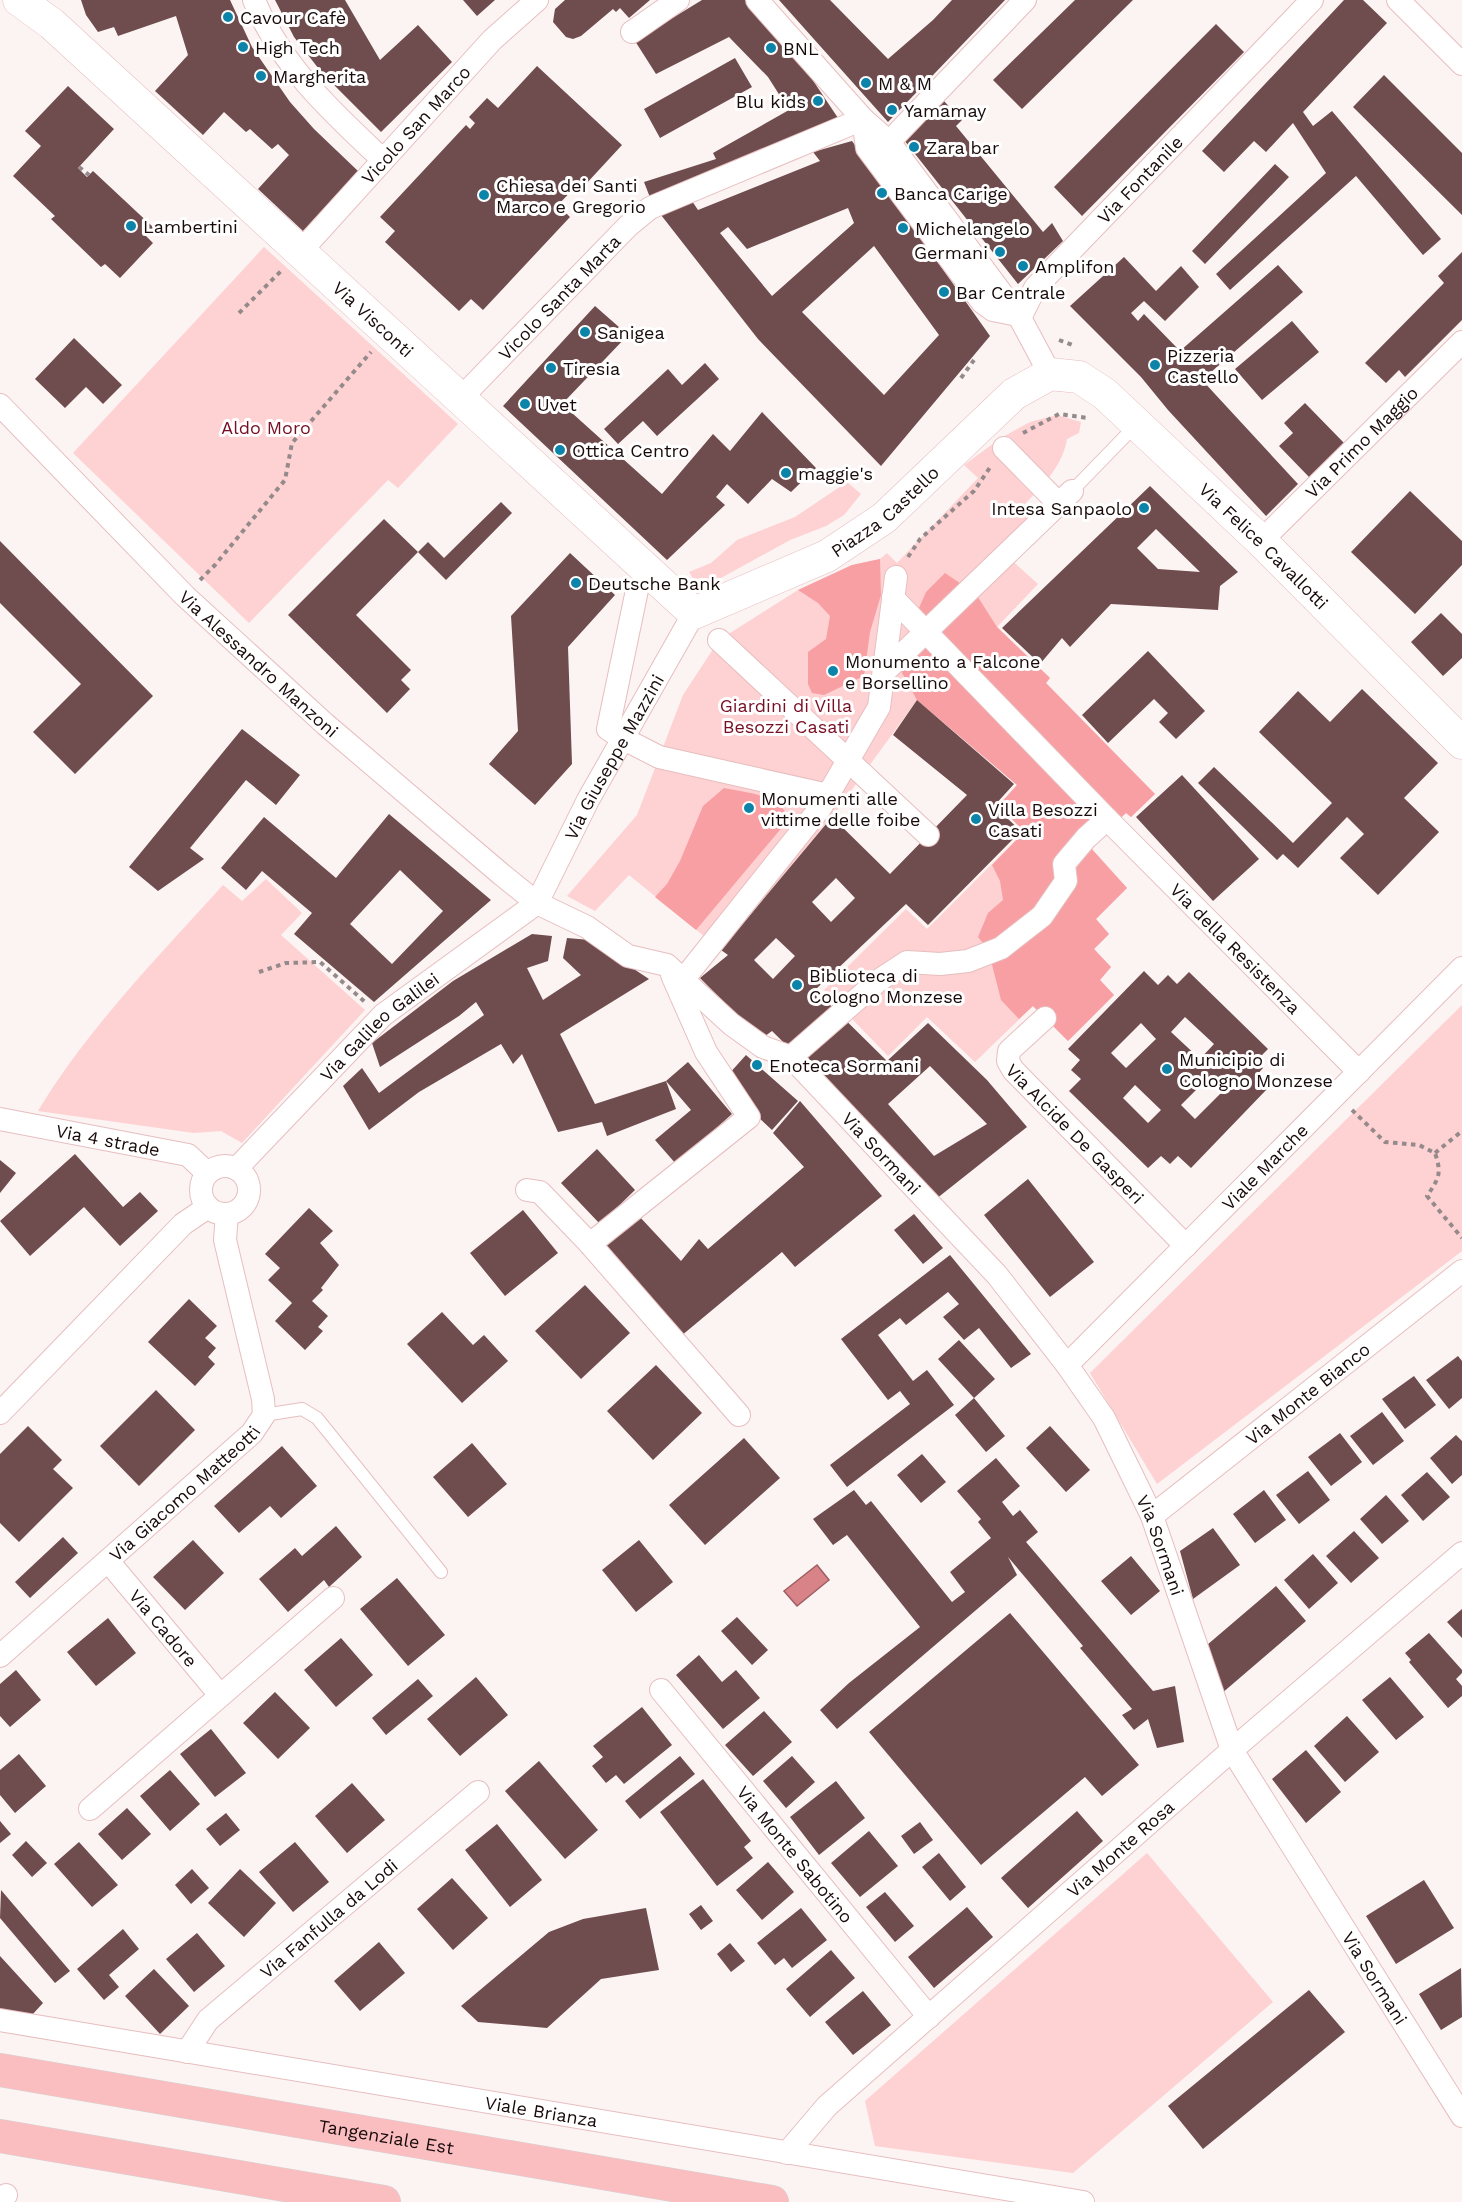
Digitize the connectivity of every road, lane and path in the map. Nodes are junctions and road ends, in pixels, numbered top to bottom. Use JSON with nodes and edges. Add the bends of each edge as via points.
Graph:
{"nodes":[{"id":1,"x":19,"y":0,"type":"edge"},
{"id":2,"x":254,"y":0,"type":"edge"},
{"id":3,"x":537,"y":0,"type":"edge"},
{"id":4,"x":678,"y":0,"type":"edge"},
{"id":5,"x":757,"y":0,"type":"edge"},
{"id":6,"x":1025,"y":0,"type":"edge"},
{"id":7,"x":1312,"y":0,"type":"edge"},
{"id":8,"x":1398,"y":0,"type":"edge"},
{"id":9,"x":48,"y":12,"type":"edge"},
{"id":10,"x":632,"y":32,"type":"dead end"},
{"id":11,"x":1462,"y":64,"type":"edge"},
{"id":12,"x":862,"y":119,"type":"junction"},
{"id":13,"x":889,"y":142,"type":"junction"},
{"id":14,"x":383,"y":160,"type":"junction"},
{"id":15,"x":79,"y":167,"type":"dead end"},
{"id":16,"x":89,"y":175,"type":"dead end"},
{"id":17,"x":293,"y":260,"type":"junction"},
{"id":18,"x":239,"y":313,"type":"dead end"},
{"id":19,"x":1019,"y":316,"type":"junction"},
{"id":20,"x":387,"y":333,"type":"junction"},
{"id":21,"x":1462,"y":342,"type":"edge"},
{"id":22,"x":974,"y":360,"type":"dead end"},
{"id":23,"x":1050,"y":374,"type":"junction"},
{"id":24,"x":961,"y":378,"type":"dead end"},
{"id":25,"x":460,"y":399,"type":"junction"},
{"id":26,"x":0,"y":405,"type":"edge"},
{"id":27,"x":1137,"y":425,"type":"junction"},
{"id":28,"x":1004,"y":447,"type":"dead end"},
{"id":29,"x":1066,"y":497,"type":"junction"},
{"id":30,"x":1261,"y":541,"type":"junction"},
{"id":31,"x":637,"y":590,"type":"dead end"},
{"id":32,"x":185,"y":596,"type":"junction"},
{"id":33,"x":694,"y":613,"type":"junction"},
{"id":34,"x":926,"y":632,"type":"junction"},
{"id":35,"x":719,"y":640,"type":"dead end"},
{"id":36,"x":884,"y":672,"type":"junction"},
{"id":37,"x":622,"y":738,"type":"junction"},
{"id":38,"x":1462,"y":742,"type":"edge"},
{"id":39,"x":848,"y":761,"type":"junction"},
{"id":40,"x":828,"y":795,"type":"junction"},
{"id":41,"x":1110,"y":822,"type":"junction"},
{"id":42,"x":928,"y":835,"type":"dead end"},
{"id":43,"x":537,"y":903,"type":"junction"},
{"id":44,"x":667,"y":964,"type":"junction"},
{"id":45,"x":1462,"y":968,"type":"edge"},
{"id":46,"x":259,"y":972,"type":"dead end"},
{"id":47,"x":683,"y":980,"type":"junction"},
{"id":48,"x":381,"y":1017,"type":"junction"},
{"id":49,"x":1045,"y":1018,"type":"dead end"},
{"id":50,"x":791,"y":1057,"type":"junction"},
{"id":51,"x":1359,"y":1072,"type":"junction"},
{"id":52,"x":1336,"y":1094,"type":"junction"},
{"id":53,"x":0,"y":1119,"type":"edge"},
{"id":54,"x":1462,"y":1131,"type":"edge"},
{"id":55,"x":1435,"y":1153,"type":"junction"},
{"id":56,"x":237,"y":1168,"type":"junction"},
{"id":57,"x":207,"y":1173,"type":"junction"},
{"id":58,"x":527,"y":1190,"type":"dead end"},
{"id":59,"x":217,"y":1210,"type":"junction"},
{"id":60,"x":1462,"y":1238,"type":"edge"},
{"id":61,"x":590,"y":1244,"type":"junction"},
{"id":62,"x":1186,"y":1246,"type":"junction"},
{"id":63,"x":1462,"y":1271,"type":"edge"},
{"id":64,"x":1067,"y":1365,"type":"junction"},
{"id":65,"x":0,"y":1413,"type":"edge"},
{"id":66,"x":264,"y":1415,"type":"junction"},
{"id":67,"x":739,"y":1415,"type":"dead end"},
{"id":68,"x":1152,"y":1516,"type":"junction"},
{"id":69,"x":1462,"y":1553,"type":"edge"},
{"id":70,"x":108,"y":1561,"type":"junction"},
{"id":71,"x":441,"y":1572,"type":"dead end"},
{"id":72,"x":333,"y":1598,"type":"dead end"},
{"id":73,"x":0,"y":1656,"type":"edge"},
{"id":74,"x":661,"y":1690,"type":"dead end"},
{"id":75,"x":220,"y":1695,"type":"junction"},
{"id":76,"x":1233,"y":1750,"type":"junction"},
{"id":77,"x":478,"y":1792,"type":"dead end"},
{"id":78,"x":90,"y":1809,"type":"dead end"},
{"id":79,"x":929,"y":2017,"type":"junction"},
{"id":80,"x":0,"y":2020,"type":"edge"},
{"id":81,"x":187,"y":2052,"type":"junction"},
{"id":82,"x":0,"y":2070,"type":"edge"},
{"id":83,"x":1462,"y":2116,"type":"edge"},
{"id":84,"x":0,"y":2136,"type":"edge"},
{"id":85,"x":787,"y":2153,"type":"junction"},
{"id":86,"x":384,"y":2202,"type":"edge"},
{"id":87,"x":772,"y":2202,"type":"edge"},
{"id":88,"x":1083,"y":2202,"type":"edge"}],
"edges":[{"from":1,"to":9,"type":"street","name":"Via Visconti"},
{"from":2,"to":14,"type":"street","via":[[287,61]]},
{"from":3,"to":14,"type":"street","name":"Vicolo San Marco","via":[[492,40]]},
{"from":4,"to":10,"type":"street"},
{"from":5,"to":12,"type":"street"},
{"from":6,"to":13,"type":"street"},
{"from":7,"to":19,"type":"street","name":"Via Fontanile","via":[[1035,288]]},
{"from":8,"to":11,"type":"street"},
{"from":9,"to":17,"type":"street","name":"Via Visconti"},
{"from":12,"to":13,"type":"street"},
{"from":12,"to":19,"type":"street","via":[[867,148],[982,302],[993,310]]},
{"from":12,"to":25,"type":"street","name":"Vicolo Santa Marta","via":[[650,208]]},
{"from":13,"to":19,"type":"street"},
{"from":14,"to":17,"type":"street","name":"Vicolo San Marco"},
{"from":15,"to":16,"type":"path"},
{"from":17,"to":18,"type":"path"},
{"from":17,"to":20,"type":"street","name":"Via Visconti"},
{"from":19,"to":23,"type":"street"},
{"from":20,"to":25,"type":"street","name":"Via Visconti"},
{"from":20,"to":32,"type":"path","via":[[292,443],[285,480]]},
{"from":21,"to":30,"type":"street","name":"Via Primo Maggio"},
{"from":22,"to":24,"type":"path"},
{"from":23,"to":27,"type":"street","name":"Via Felice Cavallotti","via":[[1079,377],[1105,394]]},
{"from":23,"to":33,"type":"street","name":"Piazza Castello","via":[[1014,394],[884,518],[826,556]]},
{"from":25,"to":33,"type":"street","name":"Via Visconti"},
{"from":26,"to":32,"type":"street","name":"Via Alessandro Manzoni"},
{"from":27,"to":29,"type":"lane"},
{"from":27,"to":30,"type":"street","name":"Via Felice Cavallotti"},
{"from":28,"to":29,"type":"street"},
{"from":29,"to":34,"type":"street"},
{"from":30,"to":38,"type":"street","name":"Via Felice Cavallotti"},
{"from":31,"to":37,"type":"street","via":[[609,729]]},
{"from":32,"to":43,"type":"street","name":"Via Alessandro Manzoni","via":[[325,724]]},
{"from":33,"to":37,"type":"street","name":"Via Giuseppe Mazzini"},
{"from":34,"to":36,"type":"street"},
{"from":34,"to":36,"type":"street","name":"Via della Resistenza","via":[[895,588]]},
{"from":34,"to":41,"type":"street","name":"Via della Resistenza"},
{"from":35,"to":39,"type":"street"},
{"from":36,"to":39,"type":"street","via":[[879,707]]},
{"from":37,"to":40,"type":"street","via":[[659,757]]},
{"from":37,"to":43,"type":"street","name":"Via Giuseppe Mazzini"},
{"from":39,"to":40,"type":"street"},
{"from":39,"to":42,"type":"street"},
{"from":40,"to":47,"type":"street"},
{"from":41,"to":50,"type":"street","via":[[1086,838],[1064,864],[1066,881],[1042,916],[1001,948],[968,961],[907,962],[878,981]]},
{"from":41,"to":51,"type":"street","name":"Via della Resistenza"},
{"from":43,"to":44,"type":"street","name":"Via Alessandro Manzoni","via":[[587,927],[628,956]]},
{"from":43,"to":48,"type":"street","name":"Via Galileo Galilei"},
{"from":44,"to":47,"type":"street","name":"Via Sormani"},
{"from":44,"to":61,"type":"street","via":[[706,1052],[749,1117]]},
{"from":45,"to":51,"type":"street","name":"Viale Marche"},
{"from":46,"to":48,"type":"path","via":[[286,963],[321,962]]},
{"from":47,"to":50,"type":"street","name":"Via Sormani","via":[[763,1047]]},
{"from":48,"to":56,"type":"street","name":"Via Galileo Galilei"},
{"from":49,"to":62,"type":"street","name":"Via Alcide De Gasperi","via":[[1009,1051],[1008,1061],[1013,1070]]},
{"from":50,"to":64,"type":"street","name":"Via Sormani","via":[[998,1275]]},
{"from":51,"to":52,"type":"street","name":"Viale Marche"},
{"from":52,"to":55,"type":"path","via":[[1384,1142],[1419,1145]]},
{"from":52,"to":62,"type":"street","name":"Viale Marche"},
{"from":53,"to":57,"type":"street","name":"Via 4 strade","via":[[188,1155]]},
{"from":54,"to":55,"type":"path"},
{"from":55,"to":60,"type":"path","via":[[1440,1169],[1427,1196]]},
{"from":56,"to":57,"type":"street","via":[[220,1166]]},
{"from":56,"to":59,"type":"street","via":[[249,1185],[249,1195],[237,1211]]},
{"from":57,"to":59,"type":"street","via":[[202,1181],[202,1199]]},
{"from":58,"to":61,"type":"street","via":[[540,1192]]},
{"from":59,"to":65,"type":"street","via":[[183,1224]]},
{"from":59,"to":66,"type":"street","name":"Via Giacomo Matteotti"},
{"from":61,"to":67,"type":"street"},
{"from":62,"to":64,"type":"street","name":"Viale Marche"},
{"from":63,"to":68,"type":"street","name":"Via Monte Bianco"},
{"from":64,"to":68,"type":"street","name":"Via Sormani","via":[[1104,1418]]},
{"from":66,"to":70,"type":"street","name":"Via Giacomo Matteotti","via":[[252,1433]]},
{"from":66,"to":71,"type":"lane","via":[[302,1409],[317,1418]]},
{"from":68,"to":76,"type":"street","name":"Via Sormani"},
{"from":69,"to":76,"type":"street","name":"Via Monte Rosa"},
{"from":70,"to":73,"type":"street","name":"Via Giacomo Matteotti"},
{"from":70,"to":75,"type":"street","name":"Via Cadore"},
{"from":72,"to":75,"type":"street"},
{"from":74,"to":79,"type":"street","name":"Via Monte Sabotino"},
{"from":75,"to":78,"type":"street"},
{"from":76,"to":79,"type":"street","name":"Via Monte Rosa"},
{"from":76,"to":83,"type":"street","name":"Via Sormani"},
{"from":77,"to":81,"type":"street","name":"Via Fanfulla da Lodi","via":[[208,2020]]},
{"from":79,"to":85,"type":"street","name":"Via Monte Rosa","via":[[827,2106]]},
{"from":80,"to":81,"type":"street","name":"Viale Brianza"},
{"from":81,"to":85,"type":"street","name":"Viale Brianza"},
{"from":82,"to":87,"type":"highway","name":"Tangenziale Est"},
{"from":84,"to":86,"type":"highway"},
{"from":85,"to":88,"type":"street","name":"Viale Brianza"}]}
